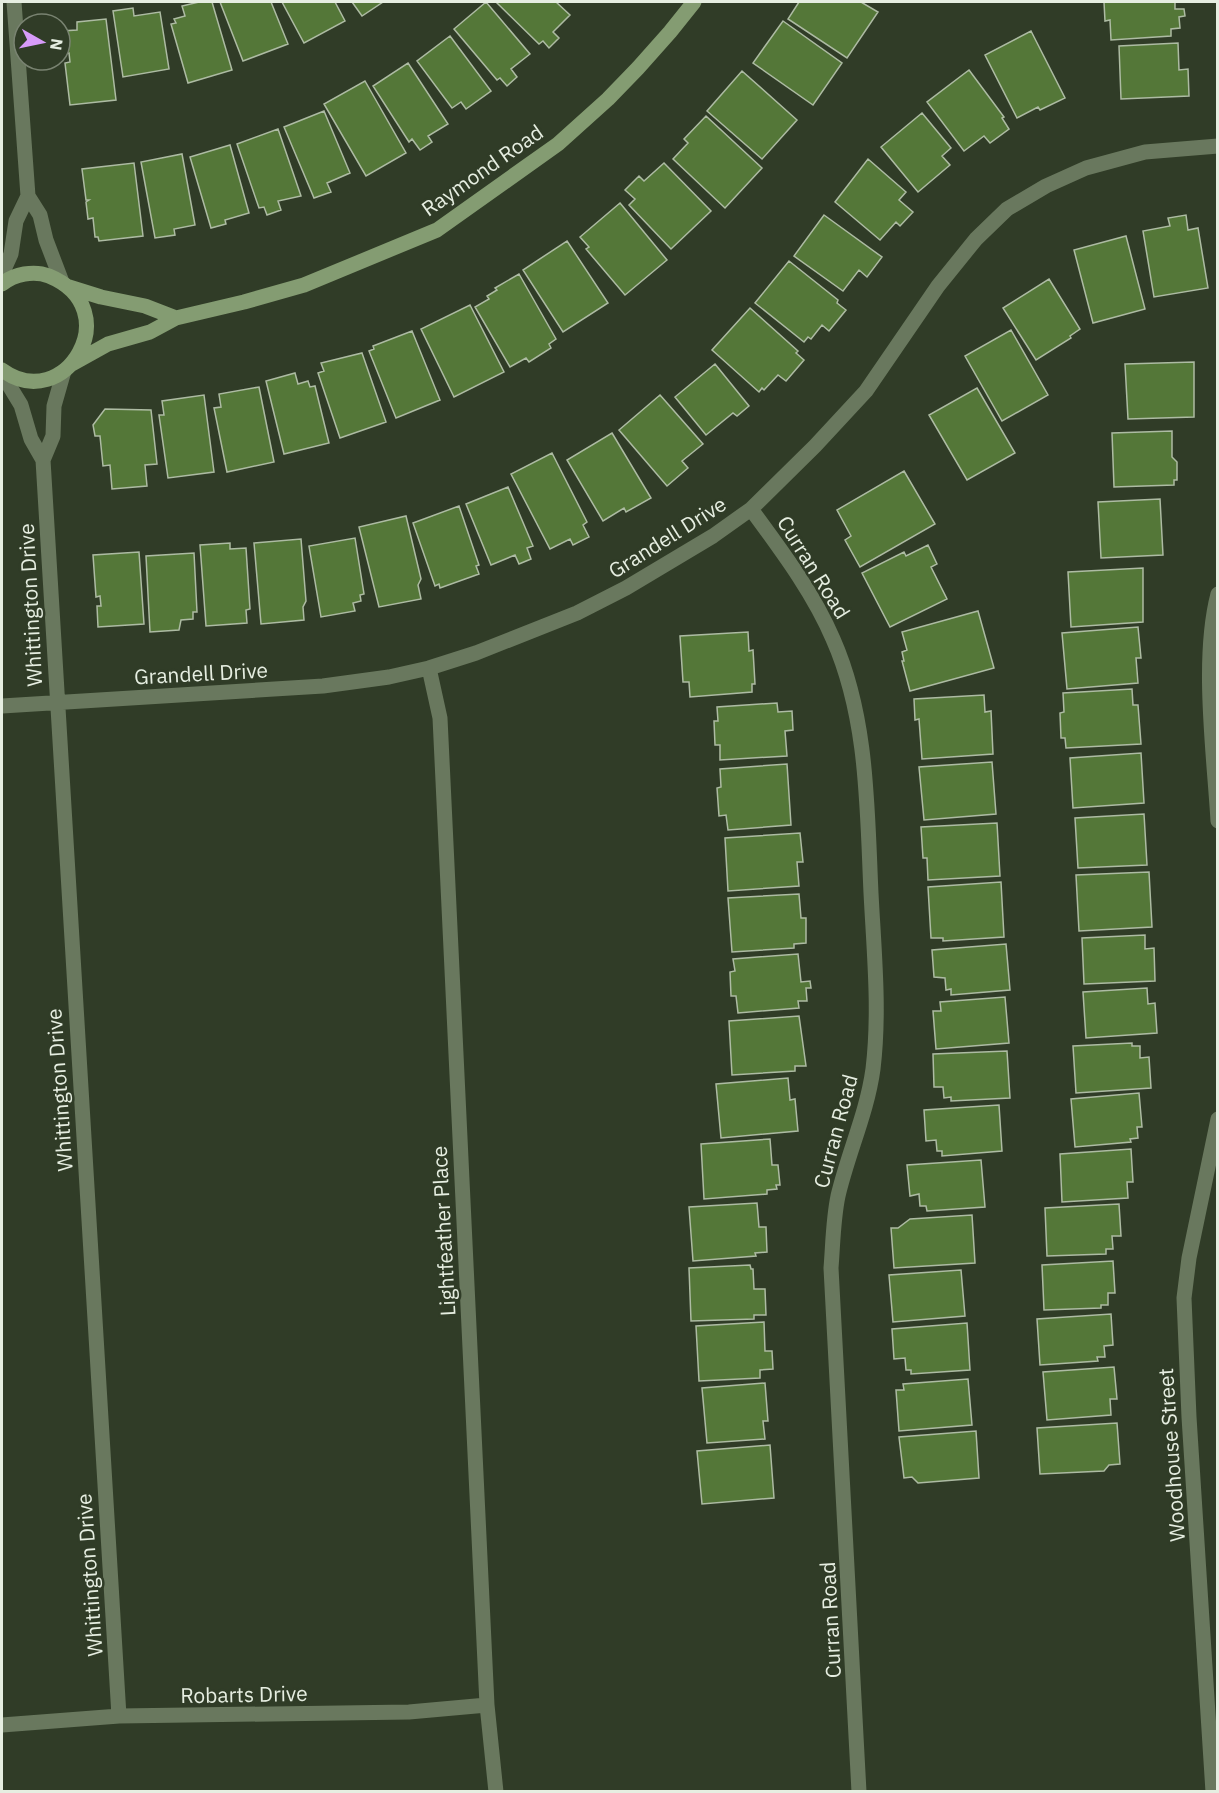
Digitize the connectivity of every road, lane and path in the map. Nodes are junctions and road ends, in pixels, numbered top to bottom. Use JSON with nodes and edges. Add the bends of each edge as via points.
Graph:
{"nodes":[{"id":1,"x":14,"y":2,"type":"edge"},
{"id":2,"x":694,"y":2,"type":"edge"},
{"id":3,"x":1218,"y":147,"type":"edge"},
{"id":4,"x":28,"y":196,"type":"junction"},
{"id":5,"x":2,"y":274,"type":"edge"},
{"id":6,"x":2,"y":284,"type":"edge"},
{"id":7,"x":66,"y":284,"type":"junction"},
{"id":8,"x":176,"y":318,"type":"junction"},
{"id":9,"x":68,"y":367,"type":"junction"},
{"id":10,"x":2,"y":372,"type":"edge"},
{"id":11,"x":43,"y":460,"type":"junction"},
{"id":12,"x":751,"y":509,"type":"junction"},
{"id":13,"x":1218,"y":594,"type":"edge"},
{"id":14,"x":429,"y":668,"type":"junction"},
{"id":15,"x":56,"y":703,"type":"junction"},
{"id":16,"x":2,"y":706,"type":"edge"},
{"id":17,"x":1218,"y":820,"type":"edge"},
{"id":18,"x":1218,"y":1119,"type":"edge"},
{"id":19,"x":487,"y":1705,"type":"junction"},
{"id":20,"x":119,"y":1716,"type":"junction"},
{"id":21,"x":2,"y":1725,"type":"edge"},
{"id":22,"x":496,"y":1791,"type":"edge"},
{"id":23,"x":859,"y":1791,"type":"edge"},
{"id":24,"x":1213,"y":1791,"type":"edge"}],
"edges":[{"from":1,"to":4,"type":"street"},
{"from":2,"to":8,"type":"street","name":"Raymond Road","via":[[638,68],[558,144],[438,230],[304,285]]},
{"from":3,"to":12,"type":"street","name":"Grandell Drive","via":[[1146,152],[1086,168],[1006,209],[938,286],[866,391]]},
{"from":4,"to":5,"type":"street","via":[[16,221],[11,254]]},
{"from":4,"to":7,"type":"street","via":[[40,215],[46,240]]},
{"from":6,"to":7,"type":"street","via":[[26,273],[45,274]]},
{"from":7,"to":8,"type":"street"},
{"from":7,"to":9,"type":"street","via":[[79,298],[87,325],[81,352]]},
{"from":8,"to":9,"type":"street","name":"Raymond Road","via":[[150,332],[108,344]]},
{"from":9,"to":10,"type":"street","name":"Raymond Road","via":[[51,378],[37,381]]},
{"from":9,"to":11,"type":"street","name":"Whittington Drive","via":[[54,406],[53,436]]},
{"from":10,"to":11,"type":"street","name":"Whittington Drive","via":[[21,405],[31,439]]},
{"from":11,"to":15,"type":"street","name":"Whittington Drive"},
{"from":12,"to":14,"type":"street","name":"Grandell Drive","via":[[713,536],[602,601],[512,640]]},
{"from":12,"to":23,"type":"street","name":"Curran Road","via":[[801,578],[834,639],[851,692],[866,789],[876,1034],[865,1107],[838,1195],[831,1268]]},
{"from":13,"to":17,"type":"street","via":[[1210,669]]},
{"from":14,"to":15,"type":"street","name":"Grandell Drive","via":[[323,686]]},
{"from":14,"to":19,"type":"street","name":"Lightfeather Place","via":[[440,718]]},
{"from":15,"to":16,"type":"street","name":"Grandell Drive"},
{"from":15,"to":20,"type":"street","name":"Whittington Drive"},
{"from":18,"to":24,"type":"street","name":"Woodhouse Street","via":[[1184,1298]]},
{"from":19,"to":20,"type":"street","name":"Robarts Drive","via":[[409,1712]]},
{"from":19,"to":22,"type":"street","name":"Lightfeather Place"},
{"from":20,"to":21,"type":"street","name":"Robarts Drive"}]}
